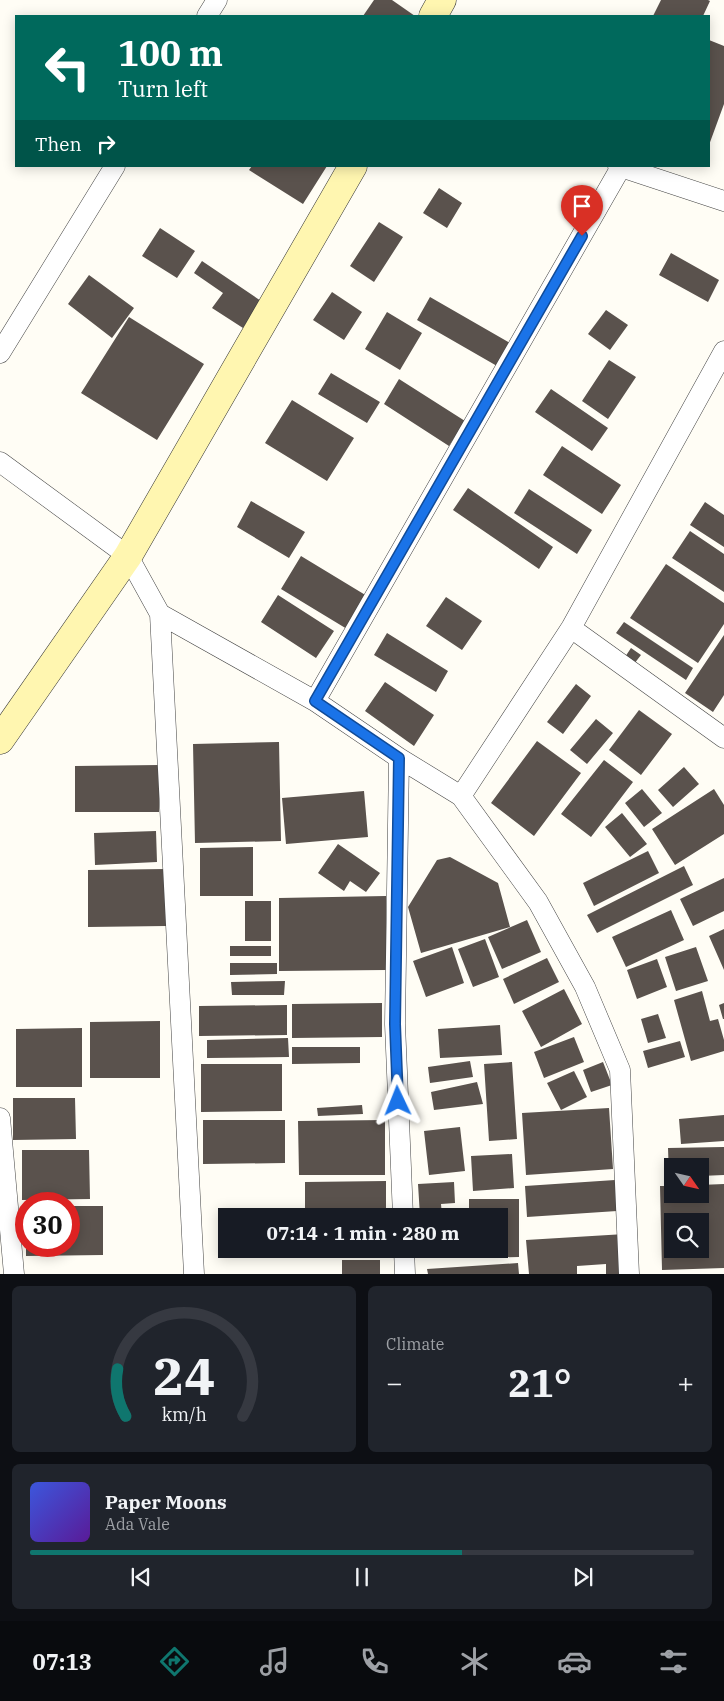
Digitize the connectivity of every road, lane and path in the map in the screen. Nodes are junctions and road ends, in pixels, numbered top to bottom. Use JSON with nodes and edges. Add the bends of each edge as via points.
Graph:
{"nodes":[{"id":1,"x":217,"y":0,"type":"edge"},
{"id":2,"x":442,"y":0,"type":"edge"},
{"id":3,"x":208,"y":15,"type":"edge"},
{"id":4,"x":434,"y":15,"type":"edge"},
{"id":5,"x":114,"y":167,"type":"edge"},
{"id":6,"x":352,"y":167,"type":"edge"},
{"id":7,"x":620,"y":167,"type":"edge"},
{"id":8,"x":724,"y":201,"type":"edge"},
{"id":9,"x":724,"y":351,"type":"edge"},
{"id":10,"x":0,"y":353,"type":"edge"},
{"id":11,"x":0,"y":462,"type":"edge"},
{"id":12,"x":128,"y":556,"type":"junction"},
{"id":13,"x":160,"y":614,"type":"junction"},
{"id":14,"x":571,"y":628,"type":"junction"},
{"id":15,"x":315,"y":701,"type":"junction"},
{"id":16,"x":723,"y":739,"type":"edge"},
{"id":17,"x":0,"y":740,"type":"edge"},
{"id":18,"x":399,"y":758,"type":"junction"},
{"id":19,"x":461,"y":796,"type":"junction"},
{"id":20,"x":0,"y":1118,"type":"edge"},
{"id":21,"x":403,"y":1208,"type":"edge"},
{"id":22,"x":404,"y":1258,"type":"edge"},
{"id":23,"x":14,"y":1274,"type":"edge"},
{"id":24,"x":194,"y":1274,"type":"edge"},
{"id":25,"x":405,"y":1274,"type":"edge"},
{"id":26,"x":628,"y":1274,"type":"edge"}],
"edges":[{"from":1,"to":3,"type":"street"},
{"from":2,"to":4,"type":"main road"},
{"from":5,"to":10,"type":"street"},
{"from":6,"to":12,"type":"main road"},
{"from":7,"to":8,"type":"street"},
{"from":7,"to":15,"type":"street"},
{"from":9,"to":14,"type":"street"},
{"from":11,"to":12,"type":"street"},
{"from":12,"to":13,"type":"street"},
{"from":12,"to":17,"type":"main road"},
{"from":13,"to":15,"type":"street"},
{"from":13,"to":24,"type":"street"},
{"from":14,"to":16,"type":"street"},
{"from":14,"to":19,"type":"street"},
{"from":15,"to":18,"type":"street"},
{"from":18,"to":19,"type":"street"},
{"from":18,"to":21,"type":"street","via":[[395,1024]]},
{"from":19,"to":26,"type":"street","via":[[538,902],[584,987],[620,1070]]},
{"from":20,"to":23,"type":"street"},
{"from":22,"to":25,"type":"street"}]}
